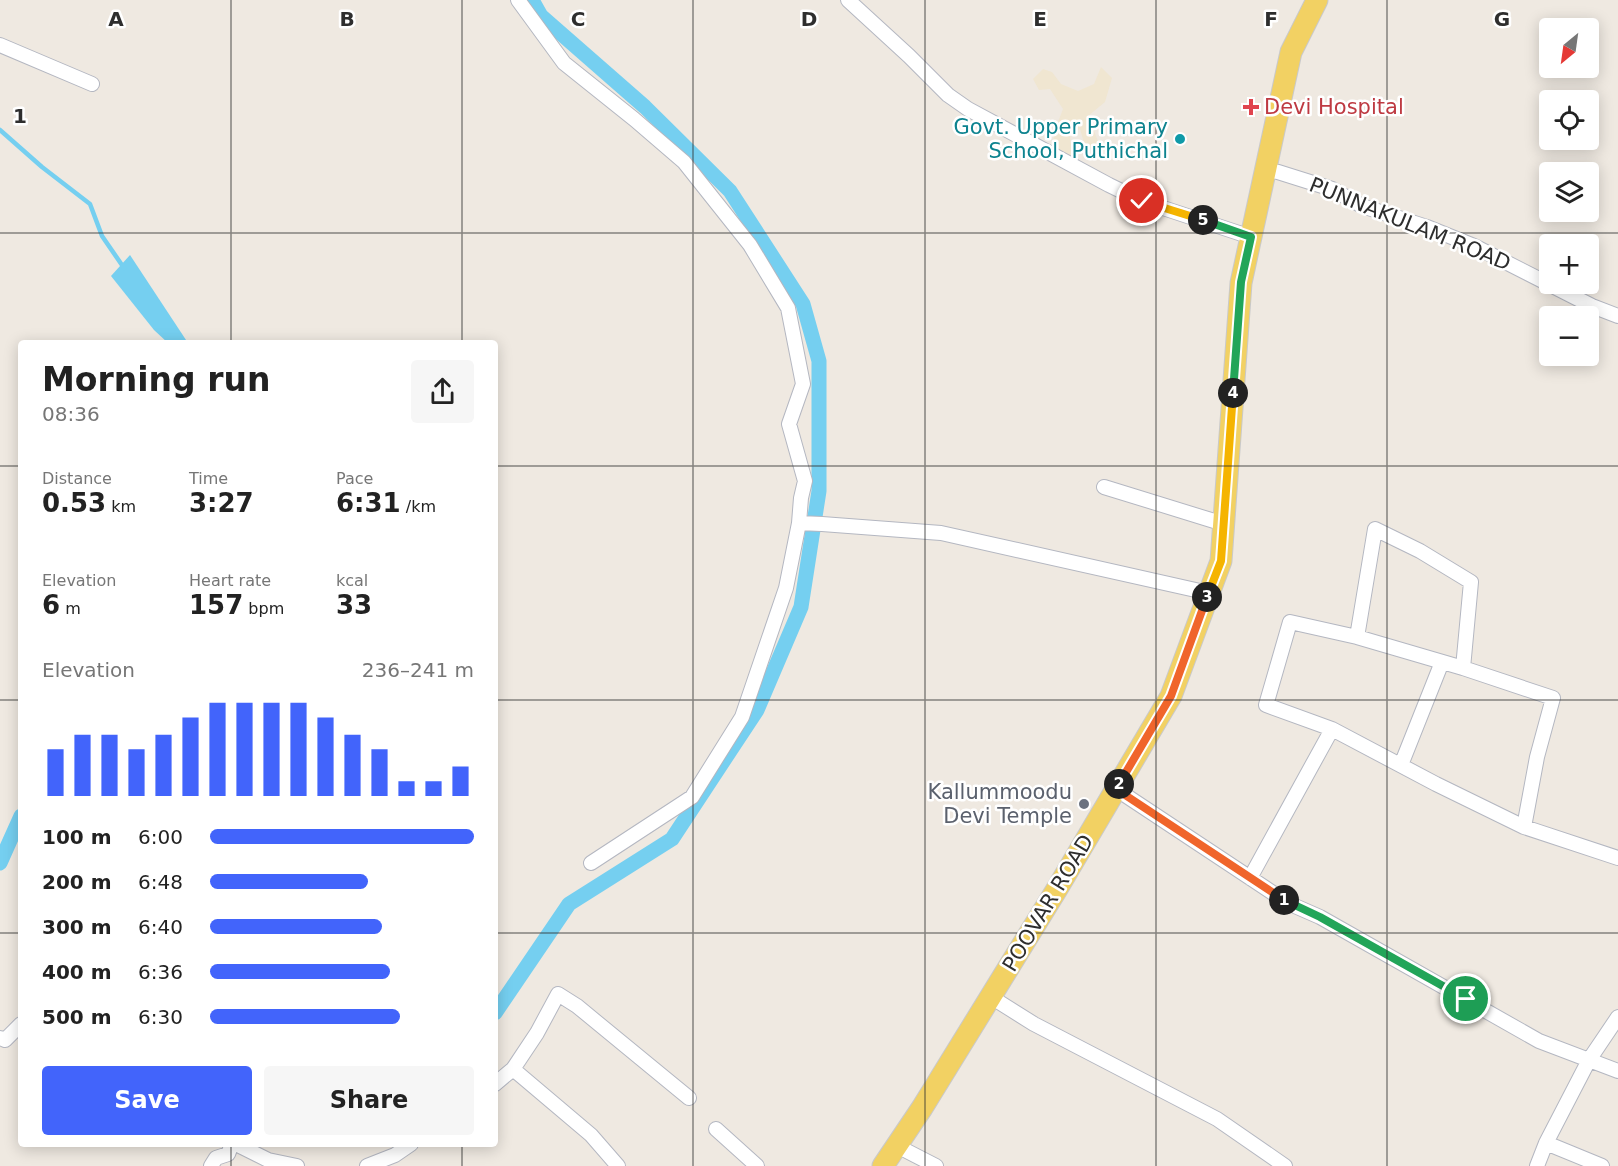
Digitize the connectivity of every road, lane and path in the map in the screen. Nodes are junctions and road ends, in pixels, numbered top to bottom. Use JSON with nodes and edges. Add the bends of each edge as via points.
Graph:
{"nodes":[{"id":1,"x":518,"y":0,"type":"edge"},
{"id":2,"x":848,"y":0,"type":"edge"},
{"id":3,"x":1317,"y":0,"type":"edge"},
{"id":4,"x":0,"y":45,"type":"edge"},
{"id":5,"x":92,"y":84,"type":"dead end"},
{"id":6,"x":1265,"y":170,"type":"junction"},
{"id":7,"x":1251,"y":237,"type":"junction"},
{"id":8,"x":1618,"y":316,"type":"edge"},
{"id":9,"x":1104,"y":487,"type":"dead end"},
{"id":10,"x":801,"y":523,"type":"junction"},
{"id":11,"x":1224,"y":524,"type":"junction"},
{"id":12,"x":1209,"y":593,"type":"junction"},
{"id":13,"x":1357,"y":637,"type":"junction"},
{"id":14,"x":1442,"y":662,"type":"junction"},
{"id":15,"x":1463,"y":668,"type":"junction"},
{"id":16,"x":1332,"y":729,"type":"junction"},
{"id":17,"x":1401,"y":765,"type":"junction"},
{"id":18,"x":1116,"y":789,"type":"junction"},
{"id":19,"x":1524,"y":827,"type":"junction"},
{"id":20,"x":1618,"y":858,"type":"edge"},
{"id":21,"x":591,"y":863,"type":"dead end"},
{"id":22,"x":1250,"y":878,"type":"junction"},
{"id":23,"x":990,"y":997,"type":"junction"},
{"id":24,"x":1618,"y":1017,"type":"edge"},
{"id":25,"x":18,"y":1027,"type":"edge"},
{"id":26,"x":0,"y":1038,"type":"edge"},
{"id":27,"x":1589,"y":1060,"type":"junction"},
{"id":28,"x":513,"y":1069,"type":"junction"},
{"id":29,"x":1618,"y":1071,"type":"edge"},
{"id":30,"x":498,"y":1082,"type":"edge"},
{"id":31,"x":689,"y":1098,"type":"dead end"},
{"id":32,"x":716,"y":1129,"type":"dead end"},
{"id":33,"x":1546,"y":1143,"type":"junction"},
{"id":34,"x":897,"y":1146,"type":"junction"},
{"id":35,"x":232,"y":1147,"type":"edge"},
{"id":36,"x":240,"y":1147,"type":"edge"},
{"id":37,"x":407,"y":1147,"type":"edge"},
{"id":38,"x":211,"y":1166,"type":"edge"},
{"id":39,"x":297,"y":1166,"type":"edge"},
{"id":40,"x":367,"y":1166,"type":"edge"},
{"id":41,"x":618,"y":1166,"type":"edge"},
{"id":42,"x":757,"y":1166,"type":"edge"},
{"id":43,"x":884,"y":1166,"type":"edge"},
{"id":44,"x":936,"y":1166,"type":"edge"},
{"id":45,"x":1285,"y":1166,"type":"edge"},
{"id":46,"x":1538,"y":1166,"type":"edge"},
{"id":47,"x":1602,"y":1166,"type":"edge"}],
"edges":[{"from":1,"to":10,"type":"street","via":[[564,63],[684,162],[750,245],[788,308],[803,384],[789,424],[805,481]]},
{"from":2,"to":7,"type":"street","via":[[948,95],[968,109],[1142,201]]},
{"from":3,"to":6,"type":"main road","name":"POOVAR ROAD","via":[[1291,52]]},
{"from":4,"to":5,"type":"street"},
{"from":6,"to":7,"type":"main road","name":"POOVAR ROAD"},
{"from":6,"to":8,"type":"street","name":"PUNNAKULAM ROAD","via":[[1332,189],[1362,206],[1427,227]]},
{"from":7,"to":11,"type":"main road","name":"POOVAR ROAD","via":[[1241,282]]},
{"from":9,"to":11,"type":"street"},
{"from":10,"to":12,"type":"street","via":[[941,533]]},
{"from":10,"to":21,"type":"street","via":[[786,588],[742,717],[692,797]]},
{"from":11,"to":12,"type":"main road","name":"POOVAR ROAD","via":[[1221,561]]},
{"from":12,"to":18,"type":"main road","name":"POOVAR ROAD","via":[[1171,696]]},
{"from":13,"to":14,"type":"street"},
{"from":13,"to":15,"type":"street","via":[[1376,529],[1471,582]]},
{"from":13,"to":16,"type":"street","via":[[1290,622],[1266,705]]},
{"from":14,"to":15,"type":"street"},
{"from":14,"to":17,"type":"street"},
{"from":15,"to":19,"type":"street","via":[[1553,698]]},
{"from":16,"to":17,"type":"street"},
{"from":16,"to":22,"type":"street"},
{"from":17,"to":19,"type":"street"},
{"from":18,"to":22,"type":"street"},
{"from":18,"to":23,"type":"main road","name":"POOVAR ROAD"},
{"from":19,"to":20,"type":"street"},
{"from":22,"to":27,"type":"street","via":[[1288,903],[1320,917],[1539,1041]]},
{"from":23,"to":34,"type":"main road","name":"POOVAR ROAD"},
{"from":23,"to":45,"type":"street","via":[[1034,1024],[1218,1119]]},
{"from":24,"to":27,"type":"street"},
{"from":25,"to":26,"type":"street","via":[[4,1040]]},
{"from":27,"to":29,"type":"street"},
{"from":27,"to":33,"type":"street"},
{"from":28,"to":30,"type":"street"},
{"from":28,"to":31,"type":"street","via":[[558,994]]},
{"from":28,"to":41,"type":"street","via":[[591,1135]]},
{"from":32,"to":42,"type":"street"},
{"from":33,"to":46,"type":"street"},
{"from":33,"to":47,"type":"street"},
{"from":34,"to":43,"type":"main road","name":"POOVAR ROAD"},
{"from":34,"to":44,"type":"street"},
{"from":35,"to":38,"type":"street"},
{"from":36,"to":39,"type":"street","via":[[268,1160]]},
{"from":37,"to":40,"type":"street"}]}
